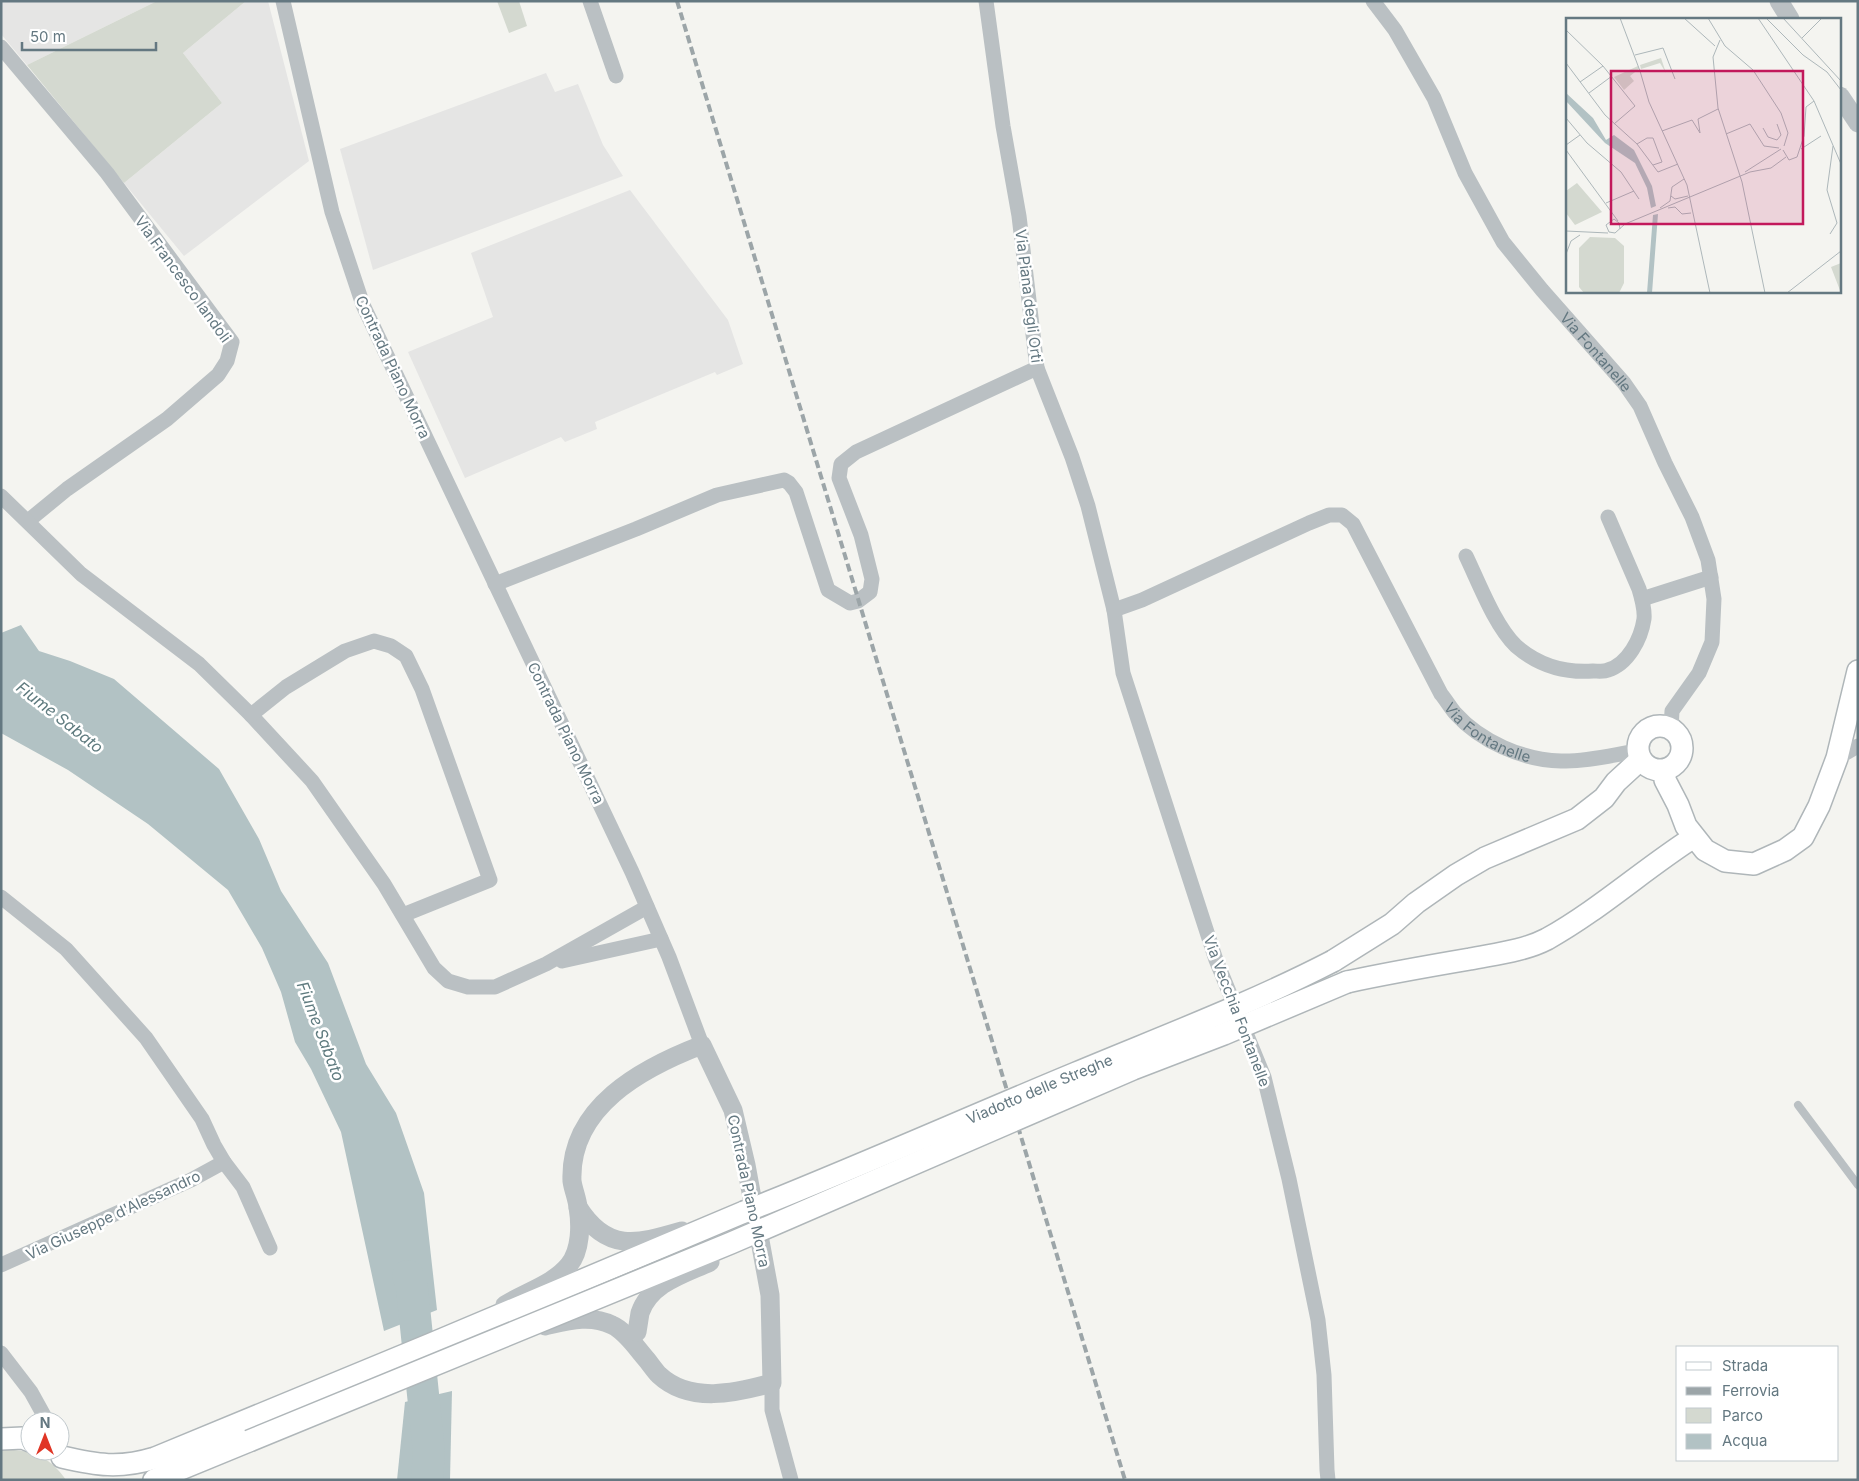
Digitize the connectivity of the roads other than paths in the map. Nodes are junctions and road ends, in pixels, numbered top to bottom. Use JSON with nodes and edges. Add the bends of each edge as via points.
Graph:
{"nodes":[{"id":1,"x":283,"y":1,"type":"edge"},
{"id":2,"x":590,"y":1,"type":"edge"},
{"id":3,"x":986,"y":1,"type":"edge"},
{"id":4,"x":1373,"y":1,"type":"edge"},
{"id":5,"x":1779,"y":1,"type":"edge"},
{"id":6,"x":1789,"y":18,"type":"edge"},
{"id":7,"x":2,"y":49,"type":"edge"},
{"id":8,"x":616,"y":76,"type":"dead end"},
{"id":9,"x":1842,"y":99,"type":"edge"},
{"id":10,"x":1858,"y":123,"type":"edge"},
{"id":11,"x":1037,"y":368,"type":"junction"},
{"id":12,"x":1,"y":496,"type":"edge"},
{"id":13,"x":1608,"y":517,"type":"dead end"},
{"id":14,"x":28,"y":521,"type":"junction"},
{"id":15,"x":1466,"y":556,"type":"dead end"},
{"id":16,"x":1711,"y":577,"type":"junction"},
{"id":17,"x":495,"y":584,"type":"junction"},
{"id":18,"x":1642,"y":599,"type":"junction"},
{"id":19,"x":1114,"y":610,"type":"junction"},
{"id":20,"x":1858,"y":671,"type":"edge"},
{"id":21,"x":250,"y":715,"type":"junction"},
{"id":22,"x":1671,"y":729,"type":"junction"},
{"id":23,"x":1858,"y":746,"type":"edge"},
{"id":24,"x":1639,"y":756,"type":"junction"},
{"id":25,"x":1837,"y":758,"type":"junction"},
{"id":26,"x":1665,"y":770,"type":"junction"},
{"id":27,"x":1694,"y":838,"type":"junction"},
{"id":28,"x":1,"y":897,"type":"edge"},
{"id":29,"x":647,"y":907,"type":"junction"},
{"id":30,"x":403,"y":915,"type":"junction"},
{"id":31,"x":661,"y":939,"type":"junction"},
{"id":32,"x":546,"y":964,"type":"junction"},
{"id":33,"x":702,"y":1045,"type":"junction"},
{"id":34,"x":1798,"y":1105,"type":"dead end"},
{"id":35,"x":224,"y":1162,"type":"junction"},
{"id":36,"x":1858,"y":1185,"type":"edge"},
{"id":37,"x":744,"y":1212,"type":"junction"},
{"id":38,"x":582,"y":1217,"type":"junction"},
{"id":39,"x":784,"y":1220,"type":"junction"},
{"id":40,"x":270,"y":1248,"type":"dead end"},
{"id":41,"x":1,"y":1265,"type":"edge"},
{"id":42,"x":470,"y":1327,"type":"junction"},
{"id":43,"x":632,"y":1334,"type":"junction"},
{"id":44,"x":465,"y":1352,"type":"junction"},
{"id":45,"x":1,"y":1353,"type":"edge"},
{"id":46,"x":772,"y":1382,"type":"junction"},
{"id":47,"x":42,"y":1411,"type":"edge"},
{"id":48,"x":245,"y":1431,"type":"junction"},
{"id":49,"x":20,"y":1438,"type":"edge"},
{"id":50,"x":1,"y":1439,"type":"edge"},
{"id":51,"x":70,"y":1457,"type":"edge"},
{"id":52,"x":65,"y":1461,"type":"edge"},
{"id":53,"x":78,"y":1480,"type":"edge"},
{"id":54,"x":154,"y":1480,"type":"edge"},
{"id":55,"x":791,"y":1480,"type":"edge"},
{"id":56,"x":1328,"y":1480,"type":"edge"}],
"edges":[{"from":1,"to":17,"type":"street","name":"Contrada Piano Morra","via":[[332,212],[363,304]]},
{"from":2,"to":8,"type":"street"},
{"from":3,"to":11,"type":"street","name":"Via Piana degli Orti"},
{"from":4,"to":16,"type":"street","name":"Via Fontanelle","via":[[1395,30],[1434,98],[1465,173],[1504,242],[1640,406],[1692,517]]},
{"from":5,"to":6,"type":"street"},
{"from":7,"to":14,"type":"street","name":"Via Francesco Iandoli","via":[[107,173],[232,342],[227,361],[218,375],[167,419],[67,489]]},
{"from":9,"to":10,"type":"street"},
{"from":11,"to":17,"type":"street","via":[[856,452],[841,464],[839,478],[861,535],[872,579],[870,592],[858,601],[850,603],[828,590],[796,492],[784,480],[717,495]]},
{"from":11,"to":19,"type":"street","name":"Via Piana degli Orti","via":[[1088,506]]},
{"from":12,"to":14,"type":"street"},
{"from":13,"to":18,"type":"street"},
{"from":14,"to":21,"type":"street","via":[[81,574],[199,664]]},
{"from":15,"to":18,"type":"street","via":[[1503,631],[1516,646],[1557,669],[1576,673],[1608,670],[1626,659],[1640,636],[1644,618]]},
{"from":16,"to":18,"type":"street"},
{"from":16,"to":22,"type":"street","name":"Via Fontanelle","via":[[1714,599],[1712,642],[1700,673],[1672,711]]},
{"from":17,"to":29,"type":"street","name":"Contrada Piano Morra"},
{"from":19,"to":24,"type":"street","name":"Via Fontanelle","via":[[1309,523],[1329,515],[1342,515],[1353,524],[1361,538],[1441,694],[1455,713],[1476,731],[1529,757],[1562,761]]},
{"from":19,"to":56,"type":"street","name":"Via Vecchia Fontanelle","via":[[1123,673],[1216,960],[1264,1077],[1318,1320],[1324,1375]]},
{"from":20,"to":25,"type":"main road"},
{"from":21,"to":30,"type":"street","via":[[312,781]]},
{"from":21,"to":30,"type":"street","via":[[286,687],[345,651],[374,641],[391,646],[406,656],[422,689],[490,880]]},
{"from":22,"to":24,"type":"main road","via":[[1665,726],[1650,728],[1640,738]]},
{"from":22,"to":26,"type":"main road","via":[[1681,740],[1681,756]]},
{"from":23,"to":25,"type":"street"},
{"from":24,"to":26,"type":"main road","via":[[1651,769]]},
{"from":24,"to":37,"type":"main road","name":"Viadotto delle Streghe","bridge":true,"via":[[1604,798],[1577,819],[1463,870],[1392,924],[1308,974]]},
{"from":25,"to":27,"type":"main road","via":[[1820,806],[1803,838],[1785,850],[1754,864],[1726,860],[1705,850]]},
{"from":26,"to":27,"type":"main road","via":[[1665,780]]},
{"from":27,"to":39,"type":"main road","bridge":true,"via":[[1546,940],[1511,951],[1347,982]]},
{"from":28,"to":35,"type":"street","via":[[66,949],[146,1038],[202,1119]]},
{"from":29,"to":31,"type":"street","name":"Contrada Piano Morra"},
{"from":29,"to":32,"type":"street"},
{"from":30,"to":32,"type":"street","via":[[434,968],[448,981],[468,987],[495,987]]},
{"from":31,"to":32,"type":"street"},
{"from":31,"to":33,"type":"street","name":"Contrada Piano Morra"},
{"from":33,"to":38,"type":"street","via":[[671,1057],[628,1081],[586,1123],[576,1151],[572,1181]]},
{"from":33,"to":46,"type":"street","name":"Contrada Piano Morra","via":[[733,1110],[746,1165],[770,1295]]},
{"from":34,"to":36,"type":"lane"},
{"from":35,"to":40,"type":"street","via":[[243,1187]]},
{"from":35,"to":41,"type":"street","name":"Via Giuseppe d'Alessandro","via":[[191,1180]]},
{"from":37,"to":38,"type":"street","via":[[671,1234],[618,1242],[604,1236]]},
{"from":37,"to":42,"type":"main road","name":"Viadotto delle Streghe"},
{"from":38,"to":42,"type":"street","via":[[580,1241],[570,1265]]},
{"from":39,"to":43,"type":"street","bridge":true,"via":[[732,1252],[662,1284],[651,1294]]},
{"from":39,"to":44,"type":"main road","bridge":true},
{"from":42,"to":48,"type":"main road","name":"Viadotto delle Streghe"},
{"from":43,"to":44,"type":"street","bridge":true,"via":[[613,1325],[580,1318]]},
{"from":43,"to":46,"type":"street","via":[[642,1355],[660,1376],[686,1391],[716,1395]]},
{"from":44,"to":48,"type":"main road","bridge":true},
{"from":45,"to":47,"type":"street"},
{"from":46,"to":55,"type":"street","name":"Contrada Piano Morra","via":[[772,1410]]},
{"from":48,"to":51,"type":"main road","via":[[135,1464],[92,1464]]},
{"from":48,"to":54,"type":"main road"},
{"from":49,"to":50,"type":"main road"},
{"from":52,"to":53,"type":"main road"}]}
